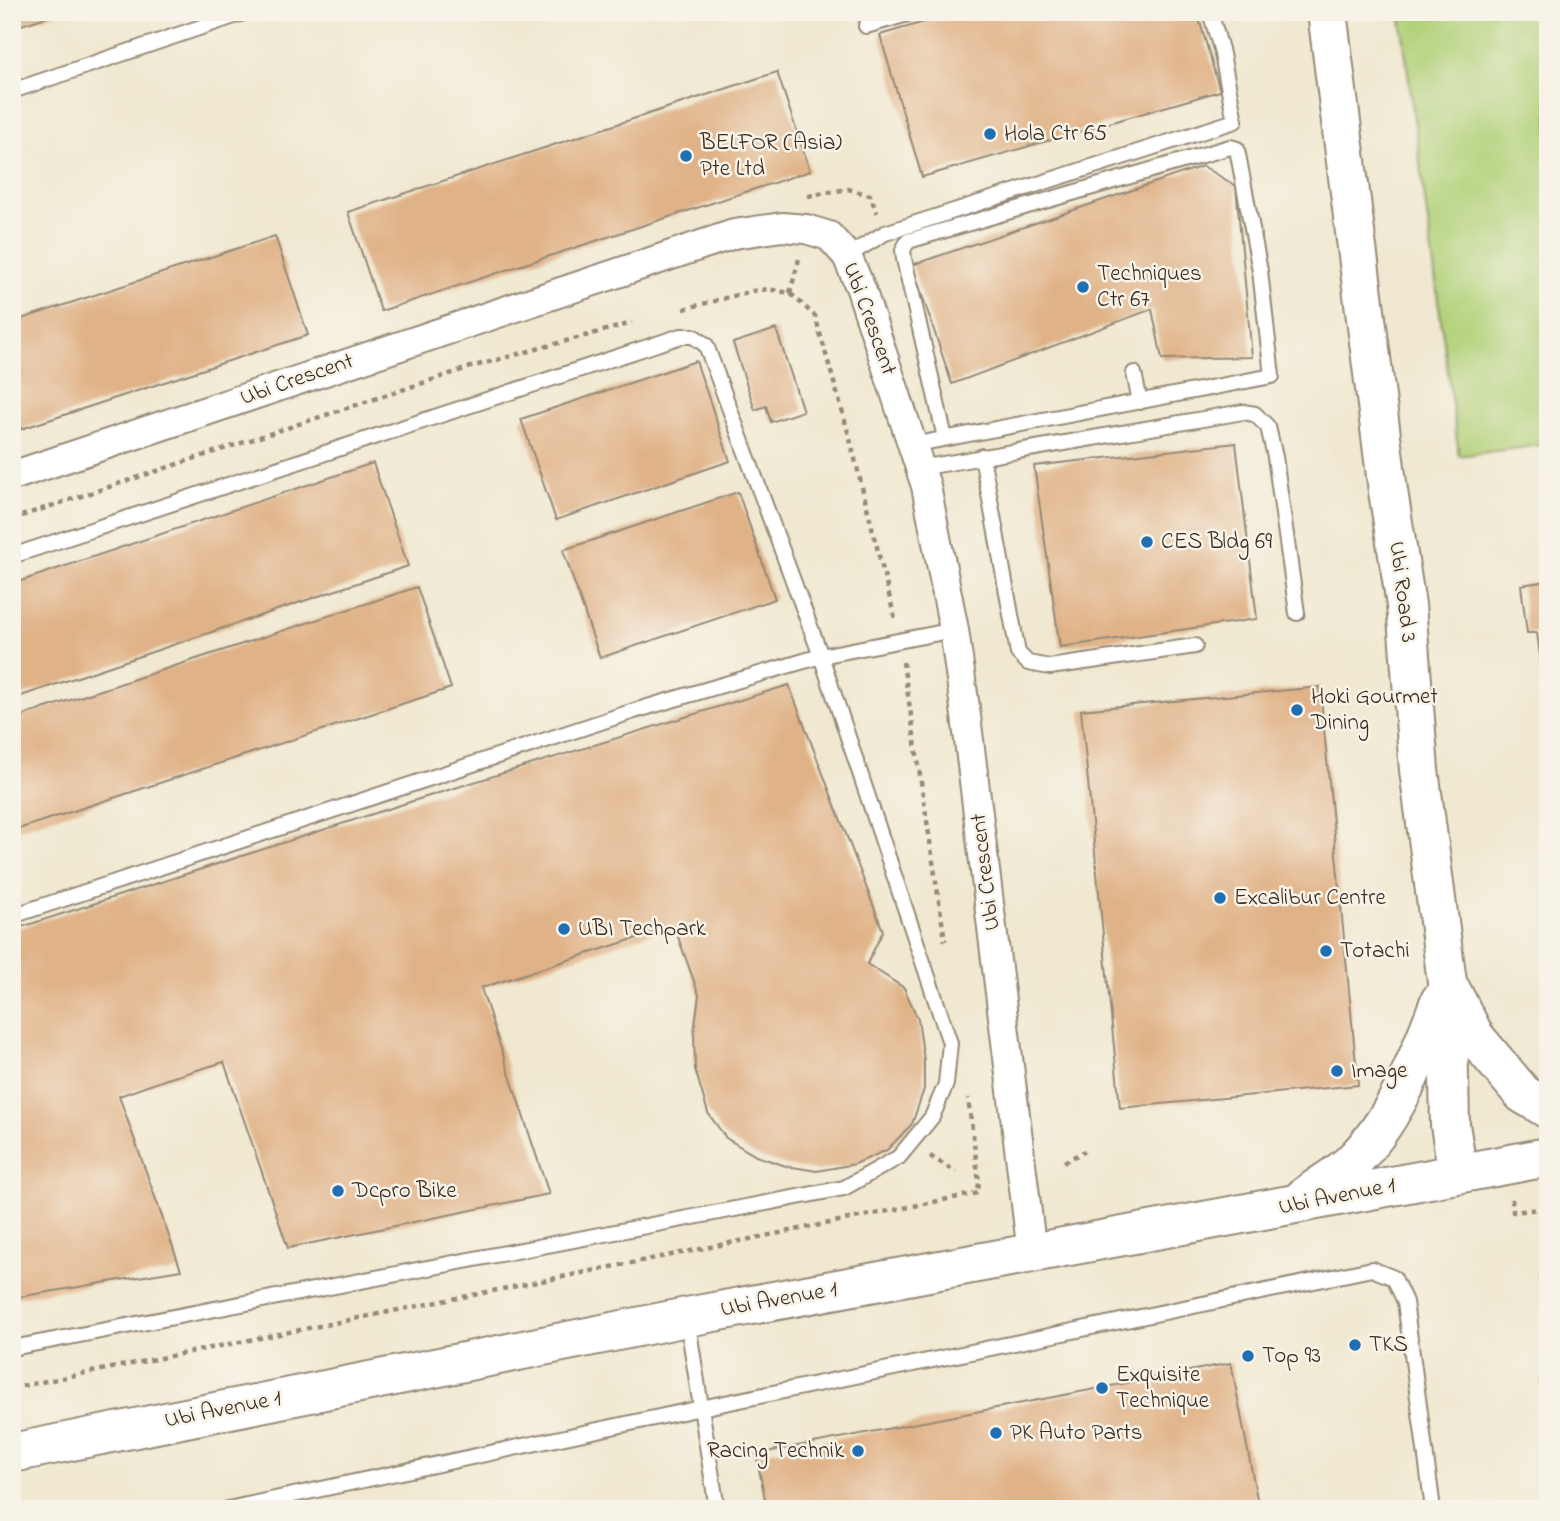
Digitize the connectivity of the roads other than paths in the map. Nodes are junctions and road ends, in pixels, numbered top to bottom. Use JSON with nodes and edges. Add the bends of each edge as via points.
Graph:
{"nodes":[{"id":1,"x":246,"y":12,"type":"edge"},
{"id":2,"x":914,"y":12,"type":"edge"},
{"id":3,"x":1210,"y":12,"type":"edge"},
{"id":4,"x":1327,"y":12,"type":"edge"},
{"id":5,"x":866,"y":26,"type":"dead end"},
{"id":6,"x":12,"y":91,"type":"edge"},
{"id":7,"x":847,"y":256,"type":"junction"},
{"id":8,"x":1134,"y":373,"type":"dead end"},
{"id":9,"x":1140,"y":402,"type":"junction"},
{"id":10,"x":945,"y":438,"type":"junction"},
{"id":11,"x":982,"y":456,"type":"junction"},
{"id":12,"x":916,"y":457,"type":"junction"},
{"id":13,"x":12,"y":476,"type":"edge"},
{"id":14,"x":12,"y":556,"type":"edge"},
{"id":15,"x":1297,"y":612,"type":"dead end"},
{"id":16,"x":954,"y":630,"type":"junction"},
{"id":17,"x":1195,"y":646,"type":"dead end"},
{"id":18,"x":821,"y":656,"type":"junction"},
{"id":19,"x":12,"y":916,"type":"edge"},
{"id":20,"x":1447,"y":982,"type":"junction"},
{"id":21,"x":1548,"y":1109,"type":"edge"},
{"id":22,"x":1548,"y":1157,"type":"edge"},
{"id":23,"x":1458,"y":1174,"type":"junction"},
{"id":24,"x":1294,"y":1204,"type":"junction"},
{"id":25,"x":1032,"y":1254,"type":"junction"},
{"id":26,"x":687,"y":1317,"type":"junction"},
{"id":27,"x":12,"y":1348,"type":"edge"},
{"id":28,"x":701,"y":1408,"type":"junction"},
{"id":29,"x":12,"y":1453,"type":"edge"},
{"id":30,"x":228,"y":1509,"type":"edge"},
{"id":31,"x":717,"y":1509,"type":"edge"},
{"id":32,"x":1433,"y":1509,"type":"edge"}],
"edges":[{"from":1,"to":6,"type":"lane"},
{"from":2,"to":5,"type":"lane"},
{"from":3,"to":7,"type":"lane","via":[[1235,121],[885,233]]},
{"from":4,"to":20,"type":"street","name":"Ubi Road 3","via":[[1406,605],[1419,770]]},
{"from":7,"to":12,"type":"street","name":"Ubi Crescent"},
{"from":7,"to":13,"type":"street","name":"Ubi Crescent","via":[[829,236],[806,229],[782,227],[734,234]]},
{"from":8,"to":9,"type":"lane"},
{"from":9,"to":10,"type":"lane"},
{"from":9,"to":10,"type":"lane","via":[[1272,376],[1260,271],[1237,149],[1230,147],[908,241],[904,259]]},
{"from":10,"to":12,"type":"lane"},
{"from":11,"to":12,"type":"lane"},
{"from":11,"to":15,"type":"lane","via":[[1243,412],[1255,414],[1268,428],[1275,457]]},
{"from":11,"to":17,"type":"lane","via":[[1018,653],[1028,663],[1050,667]]},
{"from":12,"to":16,"type":"street","name":"Ubi Crescent","via":[[926,486]]},
{"from":14,"to":18,"type":"lane","via":[[681,336],[693,336],[706,345]]},
{"from":16,"to":18,"type":"lane"},
{"from":16,"to":25,"type":"street","name":"Ubi Crescent"},
{"from":18,"to":19,"type":"lane","via":[[621,716]]},
{"from":18,"to":27,"type":"lane","via":[[950,1042],[946,1084],[932,1117],[899,1157],[844,1188]]},
{"from":20,"to":21,"type":"street","via":[[1475,1037],[1522,1094]]},
{"from":20,"to":23,"type":"street","name":"Ubi Road 3","via":[[1450,1125]]},
{"from":20,"to":24,"type":"street","via":[[1421,1051],[1386,1122],[1349,1164]]},
{"from":22,"to":23,"type":"street","name":"Ubi Avenue 1"},
{"from":23,"to":24,"type":"street","name":"Ubi Avenue 1"},
{"from":24,"to":25,"type":"street","name":"Ubi Avenue 1"},
{"from":25,"to":26,"type":"street","name":"Ubi Avenue 1"},
{"from":26,"to":28,"type":"lane"},
{"from":26,"to":29,"type":"street","name":"Ubi Avenue 1"},
{"from":28,"to":30,"type":"lane"},
{"from":28,"to":31,"type":"lane"},
{"from":28,"to":32,"type":"lane","via":[[1372,1269],[1394,1278],[1405,1302]]}]}
